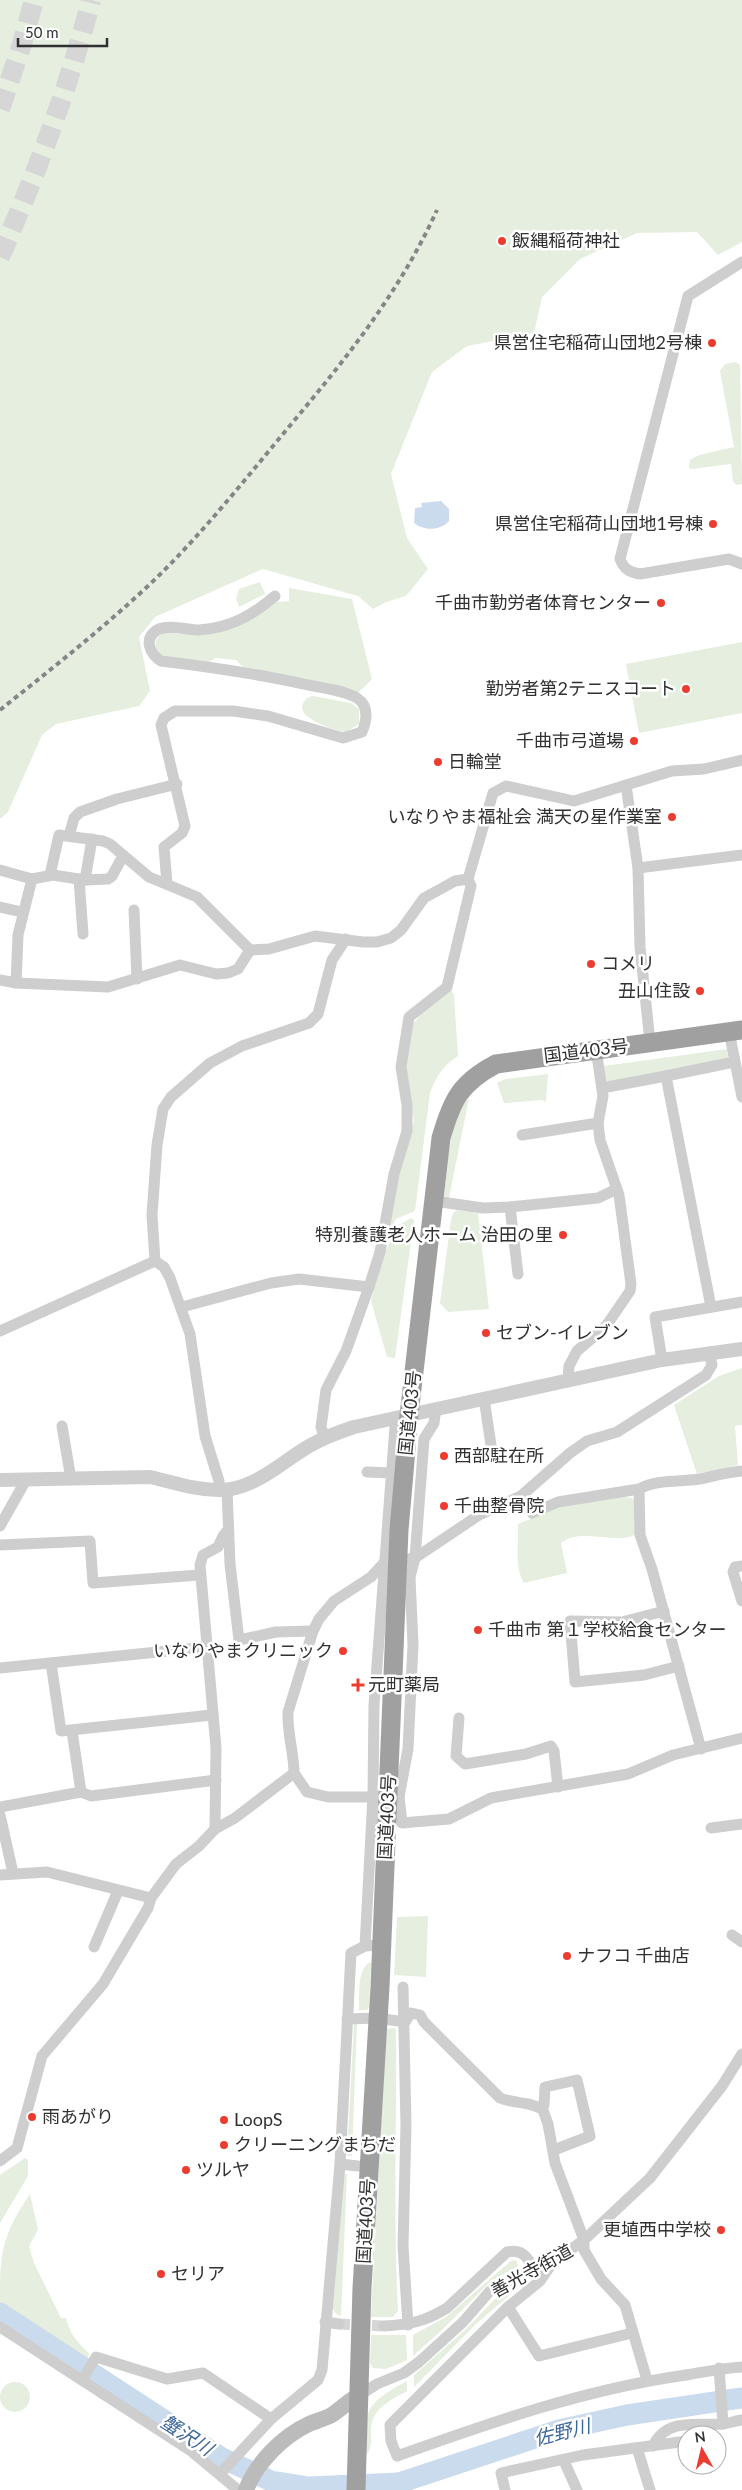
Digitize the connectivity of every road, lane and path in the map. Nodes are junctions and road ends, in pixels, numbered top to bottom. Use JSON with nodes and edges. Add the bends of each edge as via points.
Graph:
{"nodes":[{"id":1,"x":742,"y":262,"type":"edge"},
{"id":2,"x":742,"y":564,"type":"edge"},
{"id":3,"x":275,"y":596,"type":"dead end"},
{"id":4,"x":742,"y":760,"type":"edge"},
{"id":5,"x":177,"y":784,"type":"junction"},
{"id":6,"x":626,"y":785,"type":"junction"},
{"id":7,"x":69,"y":836,"type":"junction"},
{"id":8,"x":92,"y":839,"type":"junction"},
{"id":9,"x":742,"y":854,"type":"edge"},
{"id":10,"x":123,"y":856,"type":"junction"},
{"id":11,"x":638,"y":868,"type":"junction"},
{"id":12,"x":0,"y":870,"type":"edge"},
{"id":13,"x":50,"y":875,"type":"junction"},
{"id":14,"x":32,"y":879,"type":"junction"},
{"id":15,"x":82,"y":879,"type":"junction"},
{"id":16,"x":468,"y":879,"type":"junction"},
{"id":17,"x":167,"y":884,"type":"junction"},
{"id":18,"x":0,"y":907,"type":"edge"},
{"id":19,"x":134,"y":910,"type":"dead end"},
{"id":20,"x":22,"y":912,"type":"junction"},
{"id":21,"x":83,"y":934,"type":"dead end"},
{"id":22,"x":346,"y":939,"type":"junction"},
{"id":23,"x":250,"y":950,"type":"junction"},
{"id":24,"x":137,"y":979,"type":"junction"},
{"id":25,"x":0,"y":980,"type":"edge"},
{"id":26,"x":16,"y":983,"type":"junction"},
{"id":27,"x":735,"y":1031,"type":"edge"},
{"id":28,"x":650,"y":1042,"type":"junction"},
{"id":29,"x":596,"y":1049,"type":"junction"},
{"id":30,"x":734,"y":1062,"type":"junction"},
{"id":31,"x":666,"y":1076,"type":"junction"},
{"id":32,"x":602,"y":1088,"type":"junction"},
{"id":33,"x":742,"y":1097,"type":"edge"},
{"id":34,"x":598,"y":1123,"type":"junction"},
{"id":35,"x":522,"y":1136,"type":"dead end"},
{"id":36,"x":617,"y":1189,"type":"junction"},
{"id":37,"x":434,"y":1201,"type":"junction"},
{"id":38,"x":510,"y":1207,"type":"junction"},
{"id":39,"x":155,"y":1261,"type":"junction"},
{"id":40,"x":518,"y":1274,"type":"dead end"},
{"id":41,"x":369,"y":1287,"type":"junction"},
{"id":42,"x":742,"y":1302,"type":"edge"},
{"id":43,"x":182,"y":1307,"type":"junction"},
{"id":44,"x":711,"y":1307,"type":"junction"},
{"id":45,"x":0,"y":1330,"type":"edge"},
{"id":46,"x":742,"y":1349,"type":"edge"},
{"id":47,"x":709,"y":1352,"type":"junction"},
{"id":48,"x":662,"y":1360,"type":"junction"},
{"id":49,"x":568,"y":1379,"type":"junction"},
{"id":50,"x":484,"y":1398,"type":"junction"},
{"id":51,"x":436,"y":1408,"type":"junction"},
{"id":52,"x":402,"y":1421,"type":"junction"},
{"id":53,"x":62,"y":1426,"type":"dead end"},
{"id":54,"x":324,"y":1438,"type":"junction"},
{"id":55,"x":493,"y":1459,"type":"dead end"},
{"id":56,"x":742,"y":1470,"type":"edge"},
{"id":57,"x":367,"y":1472,"type":"dead end"},
{"id":58,"x":391,"y":1473,"type":"junction"},
{"id":59,"x":71,"y":1479,"type":"junction"},
{"id":60,"x":0,"y":1480,"type":"edge"},
{"id":61,"x":26,"y":1480,"type":"junction"},
{"id":62,"x":639,"y":1489,"type":"junction"},
{"id":63,"x":223,"y":1490,"type":"junction"},
{"id":64,"x":521,"y":1496,"type":"junction"},
{"id":65,"x":0,"y":1526,"type":"edge"},
{"id":66,"x":228,"y":1530,"type":"junction"},
{"id":67,"x":0,"y":1545,"type":"edge"},
{"id":68,"x":399,"y":1561,"type":"junction"},
{"id":69,"x":742,"y":1566,"type":"edge"},
{"id":70,"x":200,"y":1575,"type":"junction"},
{"id":71,"x":742,"y":1601,"type":"edge"},
{"id":72,"x":664,"y":1612,"type":"junction"},
{"id":73,"x":313,"y":1631,"type":"junction"},
{"id":74,"x":207,"y":1647,"type":"junction"},
{"id":75,"x":51,"y":1663,"type":"junction"},
{"id":76,"x":679,"y":1666,"type":"junction"},
{"id":77,"x":0,"y":1668,"type":"edge"},
{"id":78,"x":212,"y":1715,"type":"junction"},
{"id":79,"x":459,"y":1718,"type":"dead end"},
{"id":80,"x":72,"y":1731,"type":"junction"},
{"id":81,"x":742,"y":1738,"type":"edge"},
{"id":82,"x":701,"y":1749,"type":"junction"},
{"id":83,"x":294,"y":1774,"type":"junction"},
{"id":84,"x":216,"y":1780,"type":"junction"},
{"id":85,"x":558,"y":1787,"type":"junction"},
{"id":86,"x":81,"y":1792,"type":"junction"},
{"id":87,"x":387,"y":1796,"type":"junction"},
{"id":88,"x":0,"y":1807,"type":"edge"},
{"id":89,"x":0,"y":1815,"type":"edge"},
{"id":90,"x":742,"y":1824,"type":"edge"},
{"id":91,"x":711,"y":1828,"type":"dead end"},
{"id":92,"x":215,"y":1829,"type":"junction"},
{"id":93,"x":13,"y":1873,"type":"junction"},
{"id":94,"x":0,"y":1875,"type":"edge"},
{"id":95,"x":118,"y":1890,"type":"junction"},
{"id":96,"x":151,"y":1898,"type":"junction"},
{"id":97,"x":373,"y":1945,"type":"junction"},
{"id":98,"x":94,"y":1947,"type":"dead end"},
{"id":99,"x":403,"y":1987,"type":"dead end"},
{"id":100,"x":347,"y":2019,"type":"junction"},
{"id":101,"x":405,"y":2022,"type":"junction"},
{"id":102,"x":377,"y":2026,"type":"junction"},
{"id":103,"x":742,"y":2054,"type":"edge"},
{"id":104,"x":541,"y":2108,"type":"junction"},
{"id":105,"x":554,"y":2150,"type":"junction"},
{"id":106,"x":0,"y":2161,"type":"edge"},
{"id":107,"x":349,"y":2165,"type":"junction"},
{"id":108,"x":584,"y":2240,"type":"junction"},
{"id":109,"x":553,"y":2262,"type":"junction"},
{"id":110,"x":534,"y":2268,"type":"junction"},
{"id":111,"x":508,"y":2307,"type":"junction"},
{"id":112,"x":325,"y":2322,"type":"junction"},
{"id":113,"x":339,"y":2324,"type":"tunnel mouth"},
{"id":114,"x":408,"y":2325,"type":"junction"},
{"id":115,"x":384,"y":2326,"type":"tunnel mouth"},
{"id":116,"x":0,"y":2327,"type":"edge"},
{"id":117,"x":632,"y":2332,"type":"junction"},
{"id":118,"x":742,"y":2367,"type":"edge"},
{"id":119,"x":719,"y":2368,"type":"junction"},
{"id":120,"x":84,"y":2378,"type":"junction"},
{"id":121,"x":647,"y":2380,"type":"junction"},
{"id":122,"x":353,"y":2398,"type":"junction"},
{"id":123,"x":271,"y":2419,"type":"junction"},
{"id":124,"x":742,"y":2420,"type":"edge"},
{"id":125,"x":724,"y":2424,"type":"junction"},
{"id":126,"x":677,"y":2443,"type":"edge"},
{"id":127,"x":654,"y":2446,"type":"junction"},
{"id":128,"x":637,"y":2448,"type":"junction"},
{"id":129,"x":351,"y":2457,"type":"junction"},
{"id":130,"x":564,"y":2461,"type":"junction"},
{"id":131,"x":222,"y":2472,"type":"junction"},
{"id":132,"x":244,"y":2488,"type":"edge"},
{"id":133,"x":344,"y":2490,"type":"edge"},
{"id":134,"x":356,"y":2490,"type":"edge"},
{"id":135,"x":505,"y":2490,"type":"edge"},
{"id":136,"x":577,"y":2490,"type":"edge"},
{"id":137,"x":650,"y":2490,"type":"edge"}],
"edges":[{"from":1,"to":2,"type":"street","via":[[688,296],[620,559],[629,572],[640,574],[729,559]]},
{"from":3,"to":5,"type":"street","via":[[256,612],[226,626],[158,630],[149,643],[150,650],[161,661],[242,671],[356,698],[364,705],[366,715],[362,732],[343,738],[268,716],[233,711],[175,711],[164,718],[161,725]]},
{"from":4,"to":6,"type":"street","via":[[704,769],[672,771]]},
{"from":5,"to":7,"type":"street","via":[[80,812],[74,818]]},
{"from":5,"to":17,"type":"street","via":[[185,826],[182,833],[164,847]]},
{"from":6,"to":11,"type":"street"},
{"from":6,"to":16,"type":"street","via":[[574,801],[506,786],[498,788],[493,793]]},
{"from":7,"to":8,"type":"street"},
{"from":7,"to":13,"type":"street","via":[[59,835]]},
{"from":8,"to":10,"type":"street","via":[[110,844]]},
{"from":8,"to":15,"type":"street"},
{"from":9,"to":11,"type":"street"},
{"from":10,"to":15,"type":"street","via":[[108,879]]},
{"from":10,"to":17,"type":"street","via":[[149,877]]},
{"from":11,"to":28,"type":"street","via":[[640,947]]},
{"from":12,"to":14,"type":"street"},
{"from":13,"to":14,"type":"street"},
{"from":13,"to":15,"type":"street"},
{"from":14,"to":20,"type":"street"},
{"from":15,"to":21,"type":"street"},
{"from":16,"to":22,"type":"street","via":[[455,881],[424,898],[401,930],[391,938],[377,942]]},
{"from":16,"to":41,"type":"street","via":[[471,886],[447,987],[409,1017],[401,1067],[407,1131]]},
{"from":17,"to":23,"type":"street","via":[[197,897]]},
{"from":18,"to":20,"type":"street"},
{"from":19,"to":24,"type":"street"},
{"from":20,"to":26,"type":"street"},
{"from":22,"to":23,"type":"street","via":[[315,936],[268,949]]},
{"from":22,"to":39,"type":"street","via":[[332,960],[318,1014],[309,1023],[242,1046],[210,1063],[163,1109],[152,1216]]},
{"from":23,"to":24,"type":"street","via":[[238,969],[228,973],[216,974],[180,964]]},
{"from":24,"to":26,"type":"street","via":[[108,987]]},
{"from":25,"to":26,"type":"street"},
{"from":27,"to":28,"type":"highway","name":"国道403号"},
{"from":27,"to":30,"type":"street"},
{"from":28,"to":29,"type":"highway","name":"国道403号"},
{"from":29,"to":32,"type":"street"},
{"from":29,"to":37,"type":"highway","name":"国道403号","via":[[496,1064],[471,1079],[450,1108],[441,1138]]},
{"from":30,"to":31,"type":"street"},
{"from":30,"to":33,"type":"street"},
{"from":31,"to":32,"type":"street"},
{"from":31,"to":44,"type":"street"},
{"from":32,"to":34,"type":"street"},
{"from":34,"to":35,"type":"street"},
{"from":34,"to":36,"type":"street","via":[[600,1140]]},
{"from":36,"to":38,"type":"street","via":[[598,1198]]},
{"from":36,"to":49,"type":"street","via":[[630,1291],[606,1326],[577,1351],[569,1366]]},
{"from":37,"to":38,"type":"street","via":[[483,1208]]},
{"from":37,"to":52,"type":"highway","name":"国道403号"},
{"from":38,"to":40,"type":"street"},
{"from":39,"to":43,"type":"street","via":[[164,1267]]},
{"from":39,"to":45,"type":"street"},
{"from":41,"to":43,"type":"street","via":[[299,1279],[271,1283]]},
{"from":41,"to":54,"type":"street","via":[[346,1351],[326,1390],[321,1427]]},
{"from":42,"to":44,"type":"street"},
{"from":43,"to":63,"type":"street","via":[[190,1334],[205,1436]]},
{"from":44,"to":48,"type":"street","via":[[655,1317]]},
{"from":46,"to":47,"type":"street"},
{"from":47,"to":48,"type":"street"},
{"from":47,"to":64,"type":"street","via":[[712,1365],[706,1375],[617,1432],[587,1442]]},
{"from":48,"to":49,"type":"street"},
{"from":49,"to":50,"type":"street"},
{"from":50,"to":51,"type":"street"},
{"from":50,"to":55,"type":"street"},
{"from":51,"to":52,"type":"street"},
{"from":51,"to":68,"type":"street","via":[[434,1423],[424,1439]]},
{"from":52,"to":54,"type":"street","via":[[354,1427]]},
{"from":52,"to":58,"type":"street"},
{"from":52,"to":68,"type":"highway","name":"国道403号"},
{"from":53,"to":59,"type":"street"},
{"from":54,"to":63,"type":"street","via":[[260,1478]]},
{"from":56,"to":62,"type":"street","via":[[648,1484]]},
{"from":57,"to":58,"type":"street"},
{"from":58,"to":68,"type":"street"},
{"from":59,"to":61,"type":"street"},
{"from":59,"to":63,"type":"street","via":[[150,1477],[184,1486]]},
{"from":60,"to":61,"type":"street"},
{"from":61,"to":65,"type":"street"},
{"from":62,"to":64,"type":"street","via":[[558,1502],[532,1513]]},
{"from":62,"to":72,"type":"street","via":[[640,1536]]},
{"from":63,"to":66,"type":"street"},
{"from":64,"to":68,"type":"street","via":[[480,1515]]},
{"from":66,"to":70,"type":"street","via":[[218,1547],[203,1555]]},
{"from":66,"to":73,"type":"street","via":[[239,1640],[276,1632]]},
{"from":67,"to":70,"type":"street","via":[[90,1541],[93,1583]]},
{"from":68,"to":73,"type":"street","via":[[334,1601]]},
{"from":68,"to":87,"type":"highway","name":"国道403号"},
{"from":69,"to":71,"type":"street","via":[[733,1572]]},
{"from":70,"to":74,"type":"street"},
{"from":72,"to":76,"type":"street"},
{"from":72,"to":76,"type":"street","via":[[622,1622],[570,1621],[575,1682],[644,1674]]},
{"from":73,"to":83,"type":"street","via":[[288,1712]]},
{"from":74,"to":75,"type":"street"},
{"from":74,"to":78,"type":"street"},
{"from":75,"to":77,"type":"street"},
{"from":75,"to":80,"type":"street","via":[[61,1731]]},
{"from":76,"to":82,"type":"street"},
{"from":78,"to":80,"type":"street"},
{"from":78,"to":84,"type":"street"},
{"from":79,"to":85,"type":"street","via":[[456,1756],[465,1764],[526,1754],[551,1746]]},
{"from":80,"to":86,"type":"street"},
{"from":81,"to":82,"type":"street"},
{"from":82,"to":85,"type":"street","via":[[659,1760],[628,1774]]},
{"from":83,"to":87,"type":"street","via":[[307,1792],[328,1797]]},
{"from":83,"to":92,"type":"street"},
{"from":84,"to":86,"type":"street","via":[[91,1796]]},
{"from":84,"to":92,"type":"street"},
{"from":85,"to":87,"type":"street","via":[[491,1798],[449,1819],[402,1823]]},
{"from":86,"to":88,"type":"street"},
{"from":87,"to":97,"type":"highway","name":"国道403号"},
{"from":89,"to":93,"type":"street"},
{"from":90,"to":91,"type":"street"},
{"from":92,"to":96,"type":"street","via":[[200,1846],[176,1864]]},
{"from":93,"to":94,"type":"street"},
{"from":93,"to":95,"type":"street","via":[[47,1872]]},
{"from":95,"to":96,"type":"street"},
{"from":95,"to":98,"type":"street"},
{"from":96,"to":106,"type":"street","via":[[103,1984],[39,2061],[17,2148]]},
{"from":97,"to":100,"type":"street","via":[[351,1953]]},
{"from":97,"to":102,"type":"highway","name":"国道403号"},
{"from":99,"to":101,"type":"street"},
{"from":100,"to":102,"type":"street"},
{"from":100,"to":107,"type":"street"},
{"from":101,"to":102,"type":"street"},
{"from":101,"to":104,"type":"street","via":[[411,2013],[420,2015],[500,2098]]},
{"from":101,"to":114,"type":"street","via":[[403,2246]]},
{"from":102,"to":107,"type":"highway","name":"国道403号"},
{"from":102,"to":122,"type":"highway","name":"国道403号"},
{"from":103,"to":108,"type":"street","name":"善光寺街道","via":[[722,2086],[650,2178]]},
{"from":104,"to":105,"type":"street"},
{"from":104,"to":105,"type":"street","via":[[546,2087],[577,2080],[590,2136]]},
{"from":105,"to":108,"type":"street","via":[[555,2163]]},
{"from":107,"to":112,"type":"street"},
{"from":107,"to":122,"type":"highway","name":"国道403号"},
{"from":108,"to":109,"type":"street","name":"善光寺街道"},
{"from":108,"to":117,"type":"street","via":[[584,2250],[601,2279],[625,2305]]},
{"from":109,"to":110,"type":"street","name":"善光寺街道"},
{"from":109,"to":111,"type":"street","via":[[540,2281]]},
{"from":110,"to":114,"type":"street","via":[[522,2252],[507,2252],[447,2308]]},
{"from":110,"to":122,"type":"street","name":"善光寺街道","via":[[490,2291],[463,2322],[411,2367]]},
{"from":111,"to":117,"type":"street","via":[[539,2356]]},
{"from":111,"to":121,"type":"street","via":[[390,2425],[398,2456],[576,2396]]},
{"from":112,"to":113,"type":"street"},
{"from":112,"to":123,"type":"street","via":[[322,2370],[318,2380]]},
{"from":114,"to":115,"type":"street"},
{"from":116,"to":120,"type":"street"},
{"from":117,"to":121,"type":"street"},
{"from":118,"to":119,"type":"street"},
{"from":119,"to":121,"type":"street"},
{"from":119,"to":125,"type":"street"},
{"from":120,"to":123,"type":"street","via":[[96,2357],[167,2379],[203,2373]]},
{"from":120,"to":131,"type":"street"},
{"from":122,"to":129,"type":"highway"},
{"from":122,"to":132,"type":"main road","via":[[332,2415],[307,2424],[285,2439]]},
{"from":123,"to":131,"type":"street"},
{"from":124,"to":125,"type":"street"},
{"from":125,"to":127,"type":"street","via":[[671,2427]]},
{"from":126,"to":127,"type":"street"},
{"from":127,"to":128,"type":"street"},
{"from":128,"to":130,"type":"street","via":[[583,2455]]},
{"from":128,"to":137,"type":"street"},
{"from":129,"to":133,"type":"highway"},
{"from":129,"to":134,"type":"highway"},
{"from":130,"to":135,"type":"street","via":[[501,2473]]},
{"from":130,"to":136,"type":"street"},
{"from":131,"to":132,"type":"street"}]}
